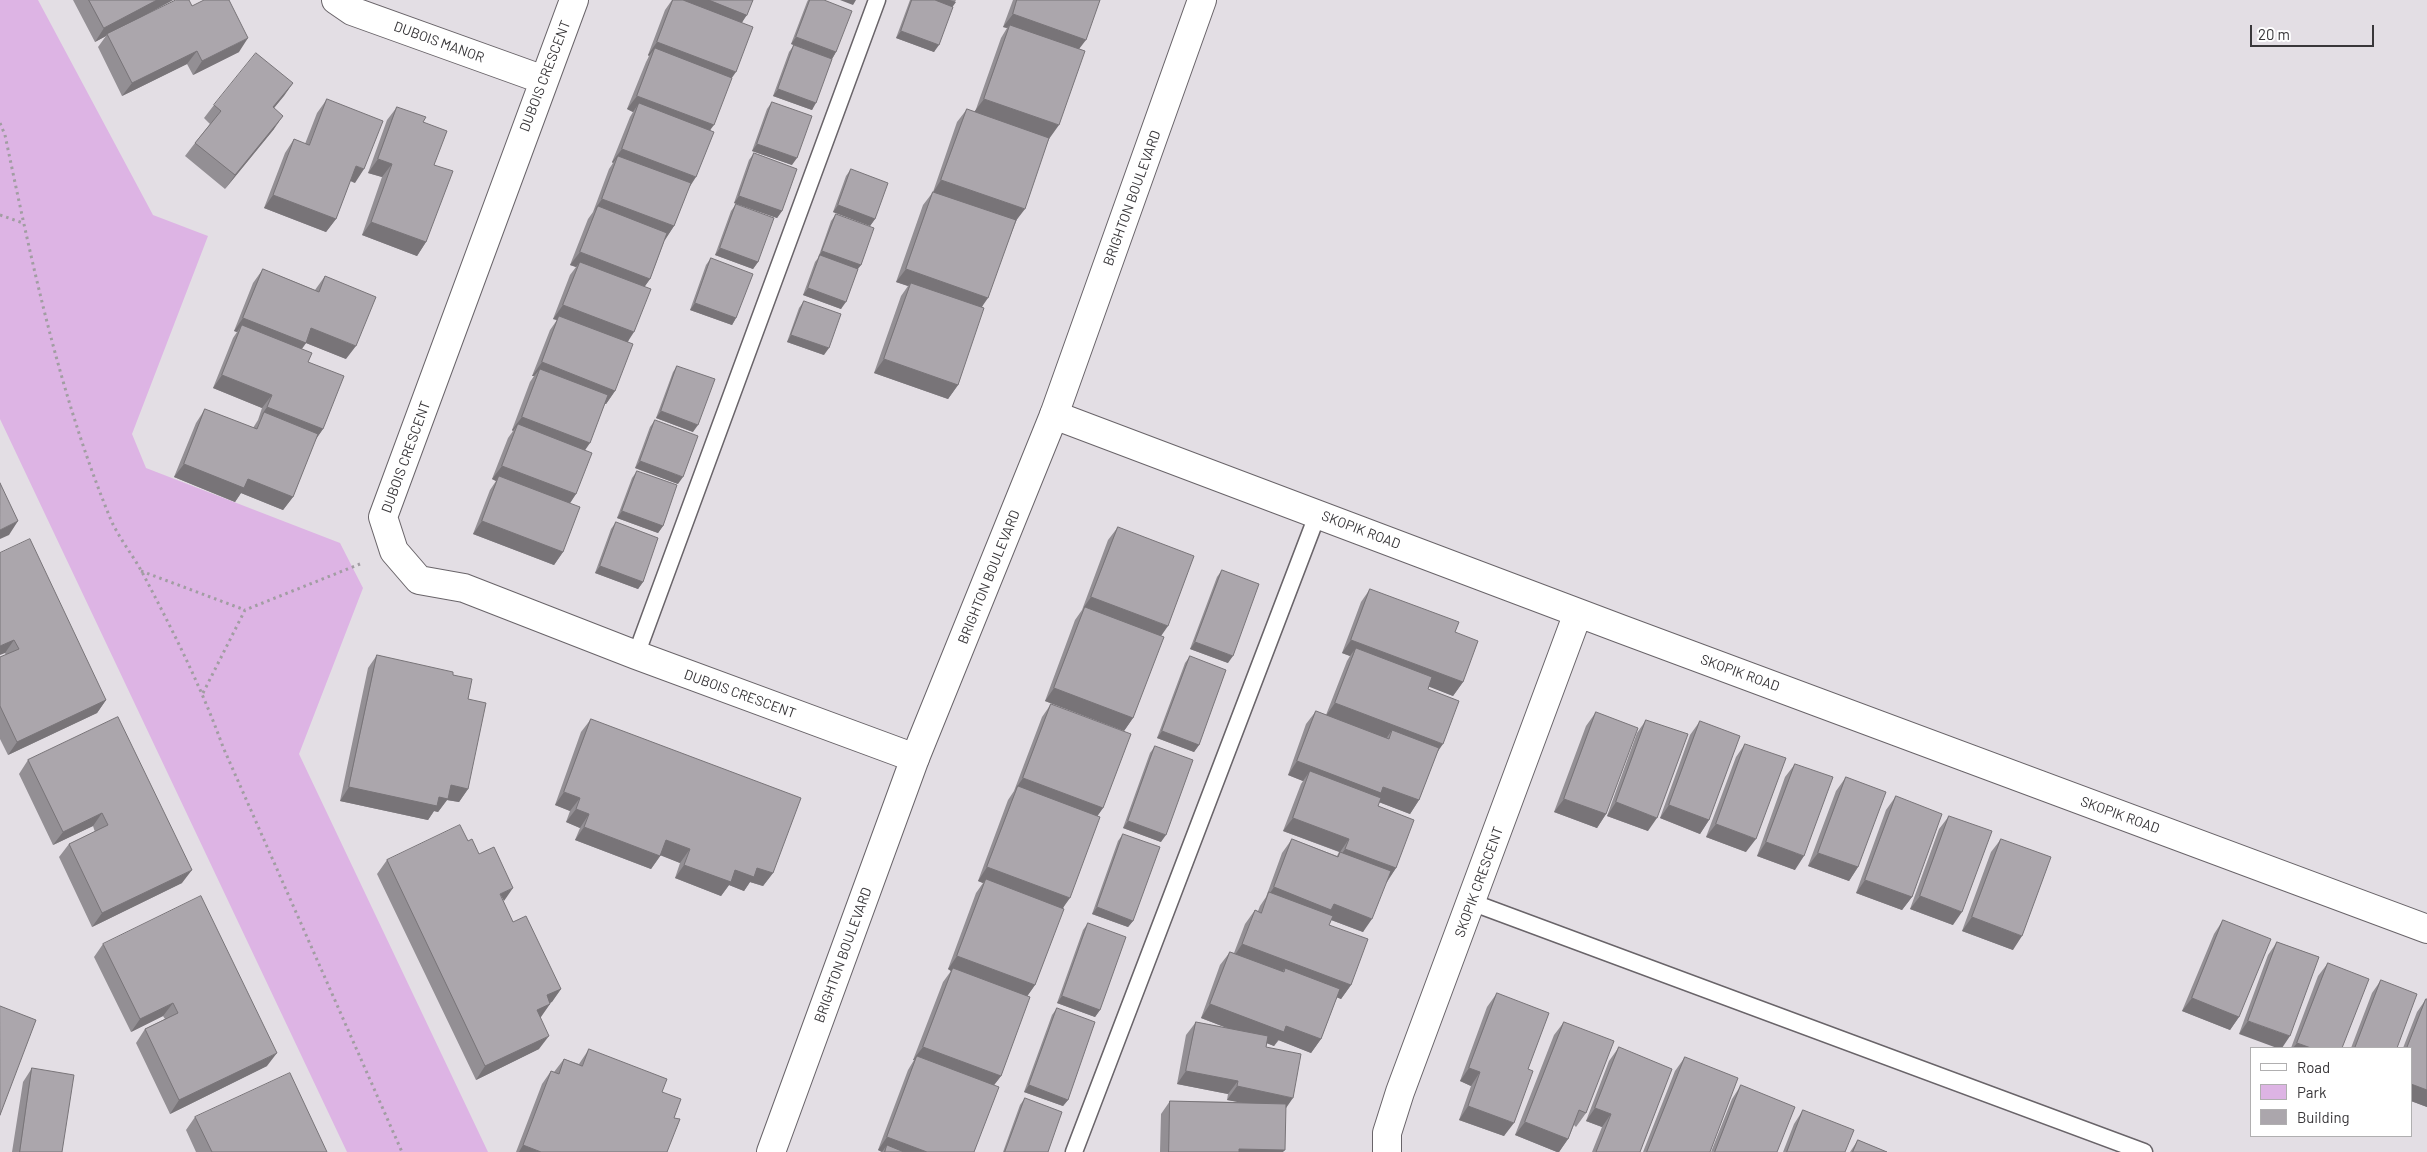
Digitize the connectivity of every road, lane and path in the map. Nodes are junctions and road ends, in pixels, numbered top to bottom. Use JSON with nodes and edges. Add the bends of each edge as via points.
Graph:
{"nodes":[{"id":1,"x":336,"y":0,"type":"edge"},
{"id":2,"x":574,"y":0,"type":"edge"},
{"id":3,"x":877,"y":0,"type":"edge"},
{"id":4,"x":1202,"y":0,"type":"edge"},
{"id":5,"x":544,"y":80,"type":"junction"},
{"id":6,"x":0,"y":123,"type":"edge"},
{"id":7,"x":0,"y":215,"type":"edge"},
{"id":8,"x":23,"y":223,"type":"junction"},
{"id":9,"x":1054,"y":415,"type":"junction"},
{"id":10,"x":1318,"y":513,"type":"junction"},
{"id":11,"x":350,"y":568,"type":"dead end"},
{"id":12,"x":141,"y":570,"type":"junction"},
{"id":13,"x":245,"y":610,"type":"junction"},
{"id":14,"x":1578,"y":613,"type":"junction"},
{"id":15,"x":636,"y":655,"type":"junction"},
{"id":16,"x":203,"y":693,"type":"junction"},
{"id":17,"x":915,"y":758,"type":"junction"},
{"id":18,"x":1471,"y":902,"type":"junction"},
{"id":19,"x":2427,"y":929,"type":"edge"},
{"id":20,"x":402,"y":1152,"type":"edge"},
{"id":21,"x":771,"y":1152,"type":"edge"},
{"id":22,"x":1074,"y":1152,"type":"edge"},
{"id":23,"x":1387,"y":1152,"type":"edge"},
{"id":24,"x":2144,"y":1152,"type":"edge"}],
"edges":[{"from":1,"to":5,"type":"street","name":"DUBOIS MANOR","via":[[352,10]]},
{"from":2,"to":5,"type":"street","name":"DUBOIS CRESCENT"},
{"from":3,"to":15,"type":"lane"},
{"from":4,"to":9,"type":"street","name":"BRIGHTON BOULEVARD"},
{"from":5,"to":15,"type":"street","name":"DUBOIS CRESCENT","via":[[383,517],[394,551],[419,580],[464,588]]},
{"from":6,"to":8,"type":"path"},
{"from":7,"to":8,"type":"path"},
{"from":8,"to":12,"type":"path","via":[[86,459],[113,523]]},
{"from":9,"to":10,"type":"street","name":"SKOPIK ROAD"},
{"from":9,"to":17,"type":"street","name":"BRIGHTON BOULEVARD"},
{"from":10,"to":14,"type":"street","name":"SKOPIK ROAD"},
{"from":10,"to":22,"type":"lane"},
{"from":11,"to":13,"type":"path"},
{"from":12,"to":13,"type":"path"},
{"from":12,"to":16,"type":"path"},
{"from":13,"to":16,"type":"path"},
{"from":14,"to":18,"type":"street","name":"SKOPIK CRESCENT"},
{"from":14,"to":19,"type":"street","name":"SKOPIK ROAD"},
{"from":15,"to":17,"type":"street","name":"DUBOIS CRESCENT"},
{"from":16,"to":20,"type":"path","via":[[223,746]]},
{"from":17,"to":21,"type":"street","name":"BRIGHTON BOULEVARD"},
{"from":18,"to":23,"type":"street","name":"SKOPIK CRESCENT","via":[[1400,1092],[1387,1133]]},
{"from":18,"to":24,"type":"lane"}]}
